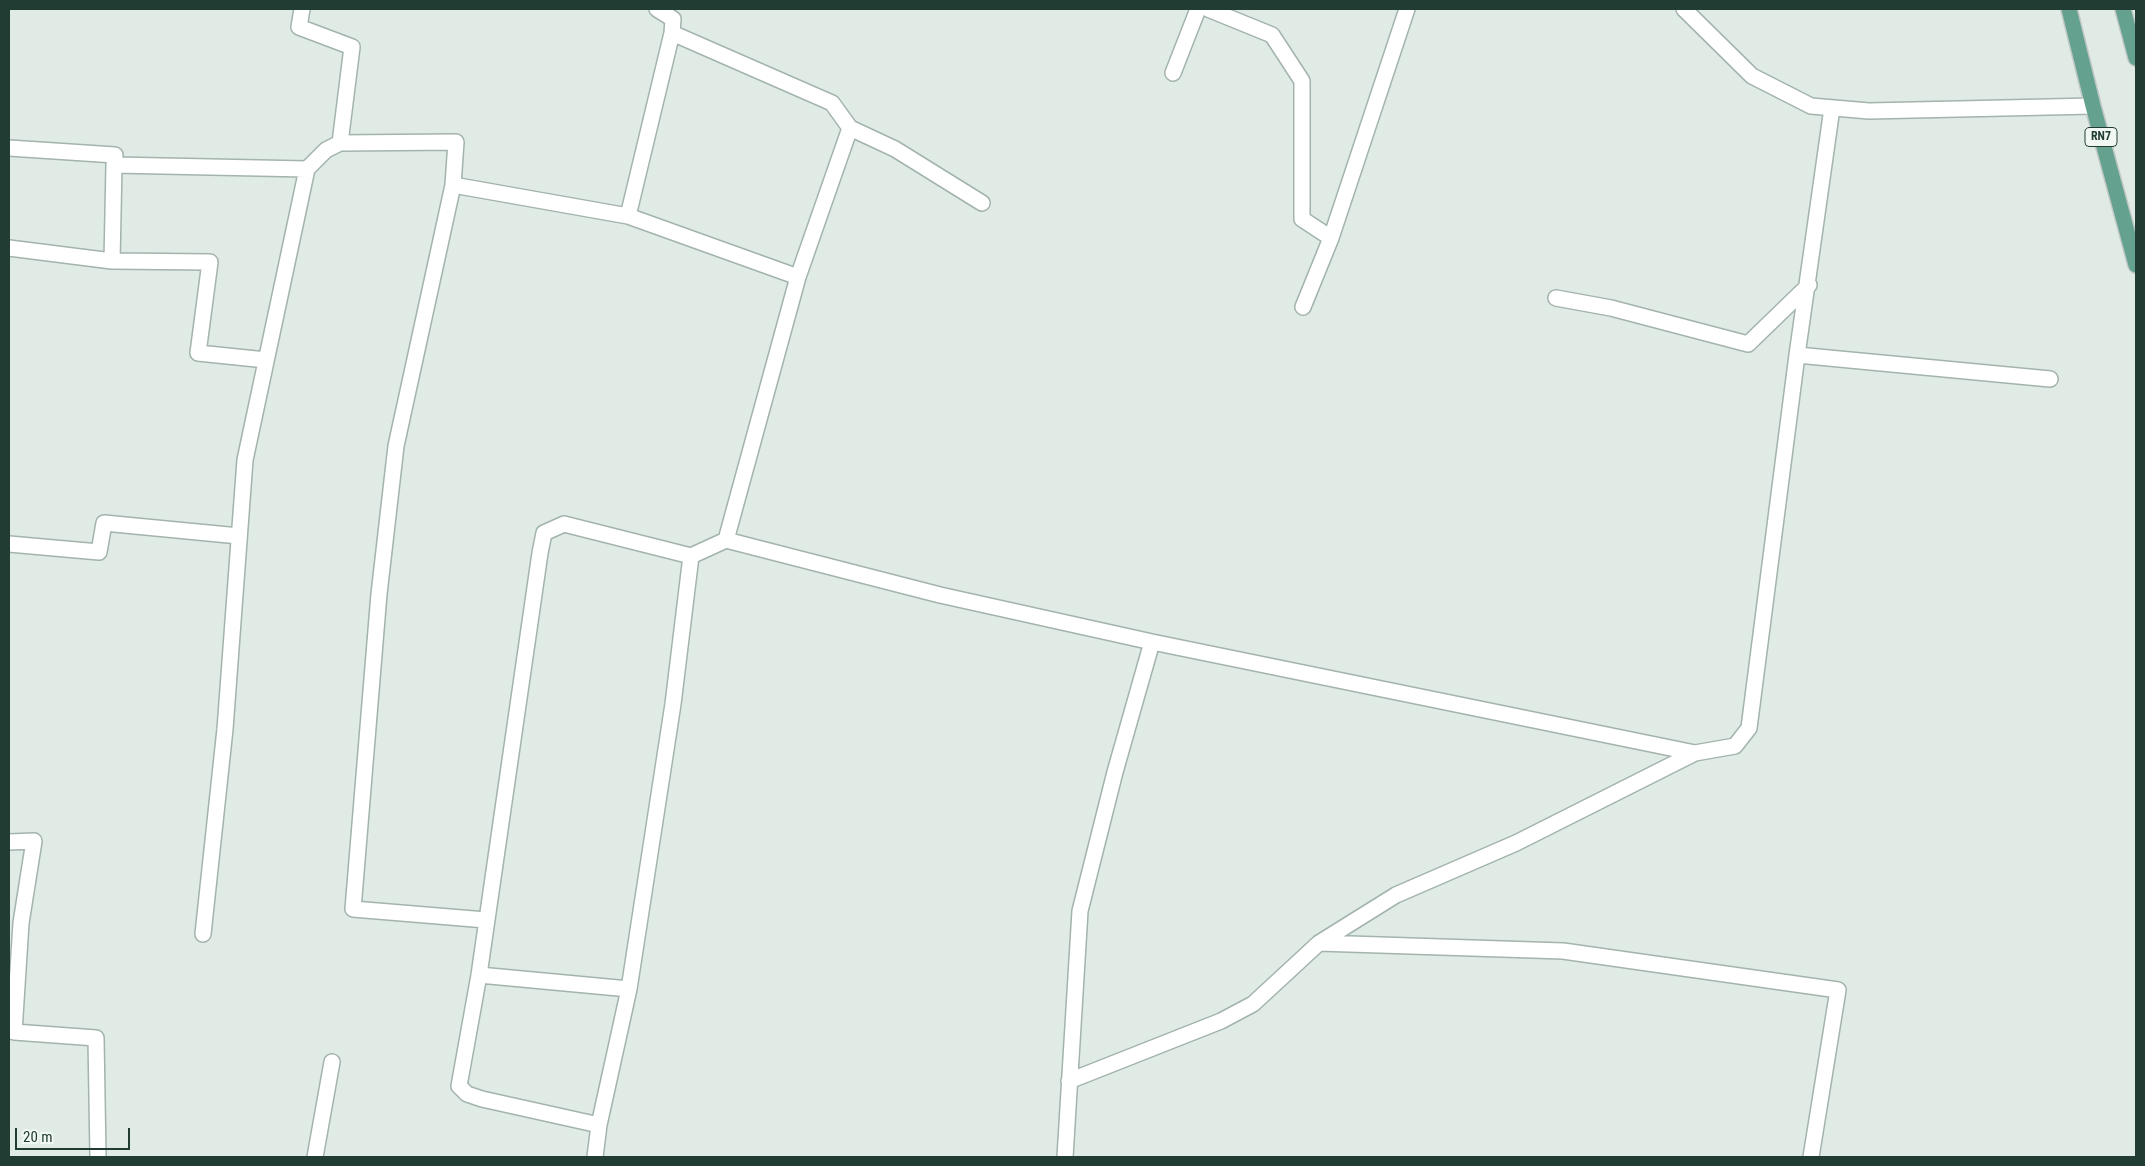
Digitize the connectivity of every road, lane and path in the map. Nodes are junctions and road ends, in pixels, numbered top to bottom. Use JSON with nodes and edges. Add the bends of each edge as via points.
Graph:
{"nodes":[{"id":1,"x":302,"y":9,"type":"edge"},
{"id":2,"x":657,"y":9,"type":"edge"},
{"id":3,"x":1198,"y":9,"type":"edge"},
{"id":4,"x":1208,"y":9,"type":"edge"},
{"id":5,"x":1407,"y":9,"type":"edge"},
{"id":6,"x":1684,"y":9,"type":"edge"},
{"id":7,"x":2069,"y":9,"type":"edge"},
{"id":8,"x":2123,"y":9,"type":"edge"},
{"id":9,"x":672,"y":33,"type":"junction"},
{"id":10,"x":2136,"y":58,"type":"edge"},
{"id":11,"x":1173,"y":73,"type":"dead end"},
{"id":12,"x":2093,"y":106,"type":"junction"},
{"id":13,"x":1832,"y":108,"type":"junction"},
{"id":14,"x":850,"y":128,"type":"junction"},
{"id":15,"x":340,"y":143,"type":"junction"},
{"id":16,"x":9,"y":148,"type":"edge"},
{"id":17,"x":114,"y":165,"type":"junction"},
{"id":18,"x":307,"y":169,"type":"junction"},
{"id":19,"x":452,"y":185,"type":"junction"},
{"id":20,"x":982,"y":202,"type":"dead end"},
{"id":21,"x":628,"y":216,"type":"junction"},
{"id":22,"x":1331,"y":238,"type":"junction"},
{"id":23,"x":9,"y":248,"type":"edge"},
{"id":24,"x":112,"y":261,"type":"junction"},
{"id":25,"x":2136,"y":265,"type":"edge"},
{"id":26,"x":798,"y":277,"type":"junction"},
{"id":27,"x":1809,"y":285,"type":"junction"},
{"id":28,"x":1556,"y":298,"type":"dead end"},
{"id":29,"x":1303,"y":307,"type":"dead end"},
{"id":30,"x":1797,"y":355,"type":"junction"},
{"id":31,"x":266,"y":360,"type":"junction"},
{"id":32,"x":2050,"y":379,"type":"dead end"},
{"id":33,"x":239,"y":536,"type":"junction"},
{"id":34,"x":726,"y":540,"type":"junction"},
{"id":35,"x":9,"y":544,"type":"edge"},
{"id":36,"x":691,"y":556,"type":"junction"},
{"id":37,"x":1152,"y":642,"type":"junction"},
{"id":38,"x":1695,"y":753,"type":"junction"},
{"id":39,"x":9,"y":842,"type":"edge"},
{"id":40,"x":486,"y":920,"type":"junction"},
{"id":41,"x":204,"y":934,"type":"dead end"},
{"id":42,"x":1319,"y":943,"type":"junction"},
{"id":43,"x":480,"y":975,"type":"junction"},
{"id":44,"x":629,"y":990,"type":"junction"},
{"id":45,"x":332,"y":1062,"type":"dead end"},
{"id":46,"x":1069,"y":1081,"type":"junction"},
{"id":47,"x":599,"y":1125,"type":"junction"},
{"id":48,"x":98,"y":1157,"type":"edge"},
{"id":49,"x":315,"y":1157,"type":"edge"},
{"id":50,"x":595,"y":1157,"type":"edge"},
{"id":51,"x":1065,"y":1157,"type":"edge"},
{"id":52,"x":1811,"y":1157,"type":"edge"}],
"edges":[{"from":1,"to":15,"type":"street","via":[[299,27],[352,47]]},
{"from":2,"to":9,"type":"street","via":[[673,19]]},
{"from":3,"to":11,"type":"street"},
{"from":4,"to":22,"type":"street","via":[[1272,34],[1302,81],[1302,220]]},
{"from":5,"to":22,"type":"street"},
{"from":6,"to":13,"type":"street","via":[[1752,76],[1811,106]]},
{"from":7,"to":12,"type":"main road","number":"RN7"},
{"from":8,"to":10,"type":"main road"},
{"from":9,"to":14,"type":"street","via":[[832,103]]},
{"from":9,"to":21,"type":"street"},
{"from":12,"to":13,"type":"street","via":[[1926,110]]},
{"from":12,"to":25,"type":"main road","number":"RN7"},
{"from":13,"to":27,"type":"street"},
{"from":14,"to":20,"type":"street","via":[[894,149]]},
{"from":14,"to":26,"type":"street"},
{"from":15,"to":18,"type":"street","via":[[326,150]]},
{"from":15,"to":19,"type":"street","via":[[456,142]]},
{"from":16,"to":17,"type":"street","via":[[115,155]]},
{"from":17,"to":18,"type":"street"},
{"from":17,"to":24,"type":"street"},
{"from":18,"to":31,"type":"street"},
{"from":19,"to":21,"type":"street"},
{"from":19,"to":40,"type":"street","via":[[396,446],[379,594],[353,909]]},
{"from":21,"to":26,"type":"street"},
{"from":22,"to":29,"type":"street"},
{"from":23,"to":24,"type":"street"},
{"from":24,"to":31,"type":"street","via":[[210,262],[198,353]]},
{"from":26,"to":34,"type":"street"},
{"from":27,"to":28,"type":"street","via":[[1748,344],[1611,308]]},
{"from":27,"to":30,"type":"street"},
{"from":30,"to":32,"type":"street"},
{"from":30,"to":38,"type":"street","via":[[1749,728],[1735,746]]},
{"from":31,"to":33,"type":"street","via":[[245,460]]},
{"from":33,"to":35,"type":"street","via":[[104,523],[99,552]]},
{"from":33,"to":41,"type":"street","via":[[225,729]]},
{"from":34,"to":36,"type":"street"},
{"from":34,"to":37,"type":"street","via":[[940,595]]},
{"from":36,"to":40,"type":"street","via":[[564,524],[544,533]]},
{"from":36,"to":44,"type":"street","via":[[673,704]]},
{"from":37,"to":38,"type":"street"},
{"from":37,"to":46,"type":"street","via":[[1080,911]]},
{"from":38,"to":42,"type":"street","via":[[1516,843],[1396,895]]},
{"from":39,"to":48,"type":"street","via":[[34,841],[21,923],[14,1032],[96,1038]]},
{"from":40,"to":43,"type":"street"},
{"from":42,"to":46,"type":"street","via":[[1253,1004]]},
{"from":42,"to":52,"type":"street","via":[[1563,951],[1838,990]]},
{"from":43,"to":44,"type":"street"},
{"from":43,"to":47,"type":"street","via":[[459,1086],[467,1094],[482,1099]]},
{"from":44,"to":47,"type":"street"},
{"from":45,"to":49,"type":"street"},
{"from":46,"to":51,"type":"street"},
{"from":47,"to":50,"type":"street"}]}
